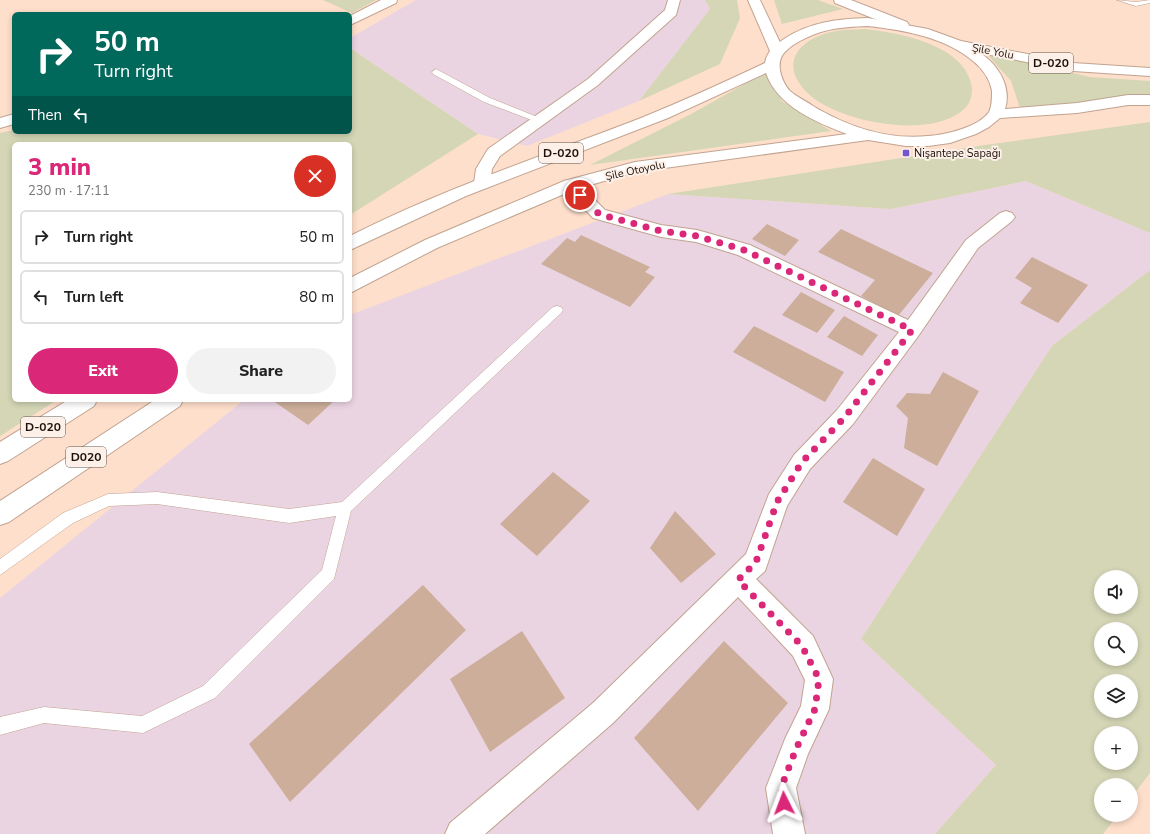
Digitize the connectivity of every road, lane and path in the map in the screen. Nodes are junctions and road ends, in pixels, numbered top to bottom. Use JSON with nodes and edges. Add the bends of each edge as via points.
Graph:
{"nodes":[{"id":1,"x":391,"y":0,"type":"edge"},
{"id":2,"x":674,"y":0,"type":"edge"},
{"id":3,"x":754,"y":0,"type":"edge"},
{"id":4,"x":840,"y":0,"type":"edge"},
{"id":5,"x":1122,"y":0,"type":"edge"},
{"id":6,"x":1150,"y":1,"type":"edge"},
{"id":7,"x":1136,"y":4,"type":"junction"},
{"id":8,"x":1150,"y":12,"type":"edge"},
{"id":9,"x":352,"y":20,"type":"edge"},
{"id":10,"x":902,"y":26,"type":"junction"},
{"id":11,"x":954,"y":44,"type":"junction"},
{"id":12,"x":774,"y":58,"type":"junction"},
{"id":13,"x":436,"y":72,"type":"dead end"},
{"id":14,"x":1150,"y":72,"type":"edge"},
{"id":15,"x":1150,"y":100,"type":"edge"},
{"id":16,"x":995,"y":114,"type":"junction"},
{"id":17,"x":12,"y":120,"type":"edge"},
{"id":18,"x":540,"y":120,"type":"junction"},
{"id":19,"x":0,"y":123,"type":"edge"},
{"id":20,"x":870,"y":135,"type":"junction"},
{"id":21,"x":482,"y":183,"type":"junction"},
{"id":22,"x":570,"y":185,"type":"junction"},
{"id":23,"x":1006,"y":217,"type":"dead end"},
{"id":24,"x":352,"y":243,"type":"edge"},
{"id":25,"x":352,"y":285,"type":"edge"},
{"id":26,"x":557,"y":310,"type":"dead end"},
{"id":27,"x":912,"y":330,"type":"junction"},
{"id":28,"x":83,"y":402,"type":"edge"},
{"id":29,"x":169,"y":402,"type":"edge"},
{"id":30,"x":0,"y":454,"type":"edge"},
{"id":31,"x":345,"y":508,"type":"junction"},
{"id":32,"x":0,"y":514,"type":"edge"},
{"id":33,"x":0,"y":568,"type":"edge"},
{"id":34,"x":738,"y":580,"type":"junction"},
{"id":35,"x":0,"y":726,"type":"edge"},
{"id":36,"x":461,"y":834,"type":"edge"},
{"id":37,"x":789,"y":834,"type":"edge"}],
"edges":[{"from":1,"to":9,"type":"main road"},
{"from":2,"to":18,"type":"main road","via":[[670,12],[594,82]]},
{"from":3,"to":12,"type":"main road"},
{"from":4,"to":10,"type":"main road"},
{"from":5,"to":7,"type":"lane"},
{"from":6,"to":7,"type":"lane"},
{"from":7,"to":8,"type":"lane"},
{"from":10,"to":11,"type":"main road","via":[[932,34]]},
{"from":10,"to":12,"type":"main road","via":[[868,22],[837,23],[810,30]]},
{"from":11,"to":14,"type":"main road","name":"Şile Yolu","number":"D-020","via":[[1073,67]]},
{"from":11,"to":16,"type":"main road","via":[[981,61],[996,79],[1001,97]]},
{"from":12,"to":20,"type":"main road","via":[[775,80],[786,94],[808,110],[836,124]]},
{"from":12,"to":21,"type":"main road","number":"D-020","via":[[722,89],[648,121]]},
{"from":13,"to":18,"type":"lane","via":[[509,111]]},
{"from":15,"to":16,"type":"main road"},
{"from":16,"to":20,"type":"main road","via":[[981,126],[960,136],[933,140],[902,140]]},
{"from":17,"to":19,"type":"main road"},
{"from":18,"to":21,"type":"main road","via":[[494,153],[484,169]]},
{"from":20,"to":22,"type":"main road","name":"Şile Otoyolu","via":[[635,167]]},
{"from":21,"to":24,"type":"main road","number":"D-020","via":[[377,229]]},
{"from":22,"to":25,"type":"main road","name":"Şile Otoyolu","via":[[431,244]]},
{"from":22,"to":27,"type":"main road","via":[[599,214],[661,231],[697,236],[744,250]]},
{"from":23,"to":27,"type":"main road","via":[[972,244]]},
{"from":26,"to":31,"type":"lane"},
{"from":27,"to":34,"type":"main road","via":[[845,417],[802,462],[777,502],[756,562]]},
{"from":28,"to":30,"type":"main road","number":"D-020"},
{"from":29,"to":32,"type":"main road","number":"D020"},
{"from":31,"to":33,"type":"lane","via":[[289,516],[157,498],[108,500],[68,518]]},
{"from":31,"to":35,"type":"lane","via":[[329,574],[209,692],[143,725],[44,715]]},
{"from":34,"to":36,"type":"main road","via":[[603,713]]},
{"from":34,"to":37,"type":"main road","via":[[802,646],[819,679],[815,709],[781,788]]}]}
